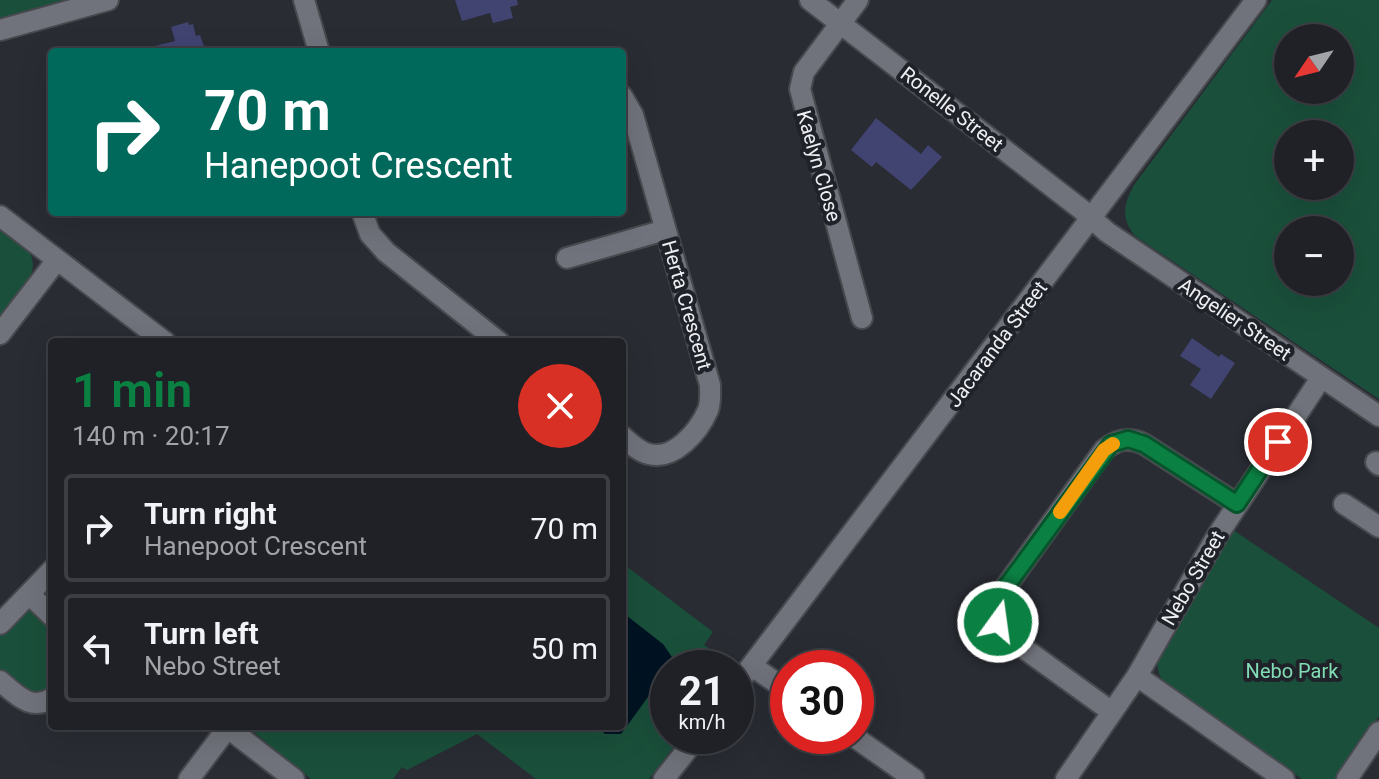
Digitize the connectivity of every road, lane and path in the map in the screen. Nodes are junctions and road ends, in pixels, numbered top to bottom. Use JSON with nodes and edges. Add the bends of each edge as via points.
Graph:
{"nodes":[{"id":1,"x":108,"y":0,"type":"edge"},
{"id":2,"x":304,"y":0,"type":"edge"},
{"id":3,"x":810,"y":0,"type":"edge"},
{"id":4,"x":858,"y":0,"type":"edge"},
{"id":5,"x":1256,"y":0,"type":"edge"},
{"id":6,"x":841,"y":23,"type":"junction"},
{"id":7,"x":0,"y":30,"type":"edge"},
{"id":8,"x":318,"y":48,"type":"edge"},
{"id":9,"x":626,"y":103,"type":"edge"},
{"id":10,"x":0,"y":216,"type":"edge"},
{"id":11,"x":363,"y":216,"type":"edge"},
{"id":12,"x":1092,"y":219,"type":"junction"},
{"id":13,"x":665,"y":230,"type":"junction"},
{"id":14,"x":567,"y":258,"type":"dead end"},
{"id":15,"x":57,"y":260,"type":"junction"},
{"id":16,"x":862,"y":318,"type":"dead end"},
{"id":17,"x":0,"y":334,"type":"edge"},
{"id":18,"x":160,"y":338,"type":"edge"},
{"id":19,"x":494,"y":338,"type":"edge"},
{"id":20,"x":1321,"y":378,"type":"junction"},
{"id":21,"x":1379,"y":416,"type":"edge"},
{"id":22,"x":626,"y":439,"type":"edge"},
{"id":23,"x":1237,"y":504,"type":"junction"},
{"id":24,"x":1344,"y":504,"type":"dead end"},
{"id":25,"x":1379,"y":527,"type":"edge"},
{"id":26,"x":48,"y":574,"type":"edge"},
{"id":27,"x":29,"y":594,"type":"junction"},
{"id":28,"x":48,"y":612,"type":"edge"},
{"id":29,"x":0,"y":624,"type":"edge"},
{"id":30,"x":754,"y":663,"type":"edge"},
{"id":31,"x":1137,"y":676,"type":"junction"},
{"id":32,"x":0,"y":681,"type":"edge"},
{"id":33,"x":48,"y":700,"type":"edge"},
{"id":34,"x":1112,"y":712,"type":"junction"},
{"id":35,"x":227,"y":730,"type":"edge"},
{"id":36,"x":233,"y":730,"type":"edge"},
{"id":37,"x":1379,"y":732,"type":"edge"},
{"id":38,"x":874,"y":751,"type":"edge"},
{"id":39,"x":684,"y":754,"type":"edge"},
{"id":40,"x":189,"y":779,"type":"edge"},
{"id":41,"x":294,"y":779,"type":"edge"},
{"id":42,"x":664,"y":779,"type":"edge"},
{"id":43,"x":914,"y":779,"type":"edge"},
{"id":44,"x":1066,"y":779,"type":"edge"},
{"id":45,"x":1284,"y":779,"type":"edge"},
{"id":46,"x":1347,"y":779,"type":"edge"}],
"edges":[{"from":1,"to":7,"type":"street"},
{"from":2,"to":8,"type":"street"},
{"from":3,"to":6,"type":"street","name":"Ronelle Street"},
{"from":4,"to":6,"type":"street","name":"Kaelyn Close"},
{"from":5,"to":12,"type":"street","name":"Jacaranda Street"},
{"from":6,"to":12,"type":"street","name":"Ronelle Street"},
{"from":6,"to":16,"type":"street","name":"Kaelyn Close","via":[[804,72],[800,95]]},
{"from":9,"to":13,"type":"street","name":"Herta Crescent"},
{"from":10,"to":15,"type":"street"},
{"from":11,"to":19,"type":"street","via":[[377,244]]},
{"from":12,"to":20,"type":"street","name":"Angelier Street"},
{"from":12,"to":30,"type":"street","name":"Jacaranda Street"},
{"from":13,"to":14,"type":"street"},
{"from":13,"to":22,"type":"street","name":"Herta Crescent","via":[[711,399],[695,430],[670,453],[649,454]]},
{"from":15,"to":17,"type":"street"},
{"from":15,"to":18,"type":"street"},
{"from":20,"to":21,"type":"street","name":"Angelier Street"},
{"from":20,"to":23,"type":"street","name":"Nebo Street"},
{"from":23,"to":31,"type":"street","name":"Nebo Street"},
{"from":23,"to":34,"type":"street","via":[[1144,444],[1119,441],[1104,450],[1000,595],[996,616],[1004,634]]},
{"from":24,"to":25,"type":"street"},
{"from":26,"to":27,"type":"street"},
{"from":27,"to":28,"type":"street"},
{"from":27,"to":29,"type":"street"},
{"from":31,"to":34,"type":"street","name":"Nebo Street"},
{"from":31,"to":45,"type":"street"},
{"from":32,"to":33,"type":"street","via":[[25,702]]},
{"from":34,"to":44,"type":"street","name":"Nebo Street"},
{"from":35,"to":40,"type":"street"},
{"from":36,"to":41,"type":"street"},
{"from":37,"to":46,"type":"street"},
{"from":38,"to":43,"type":"street"},
{"from":39,"to":42,"type":"street"}]}
